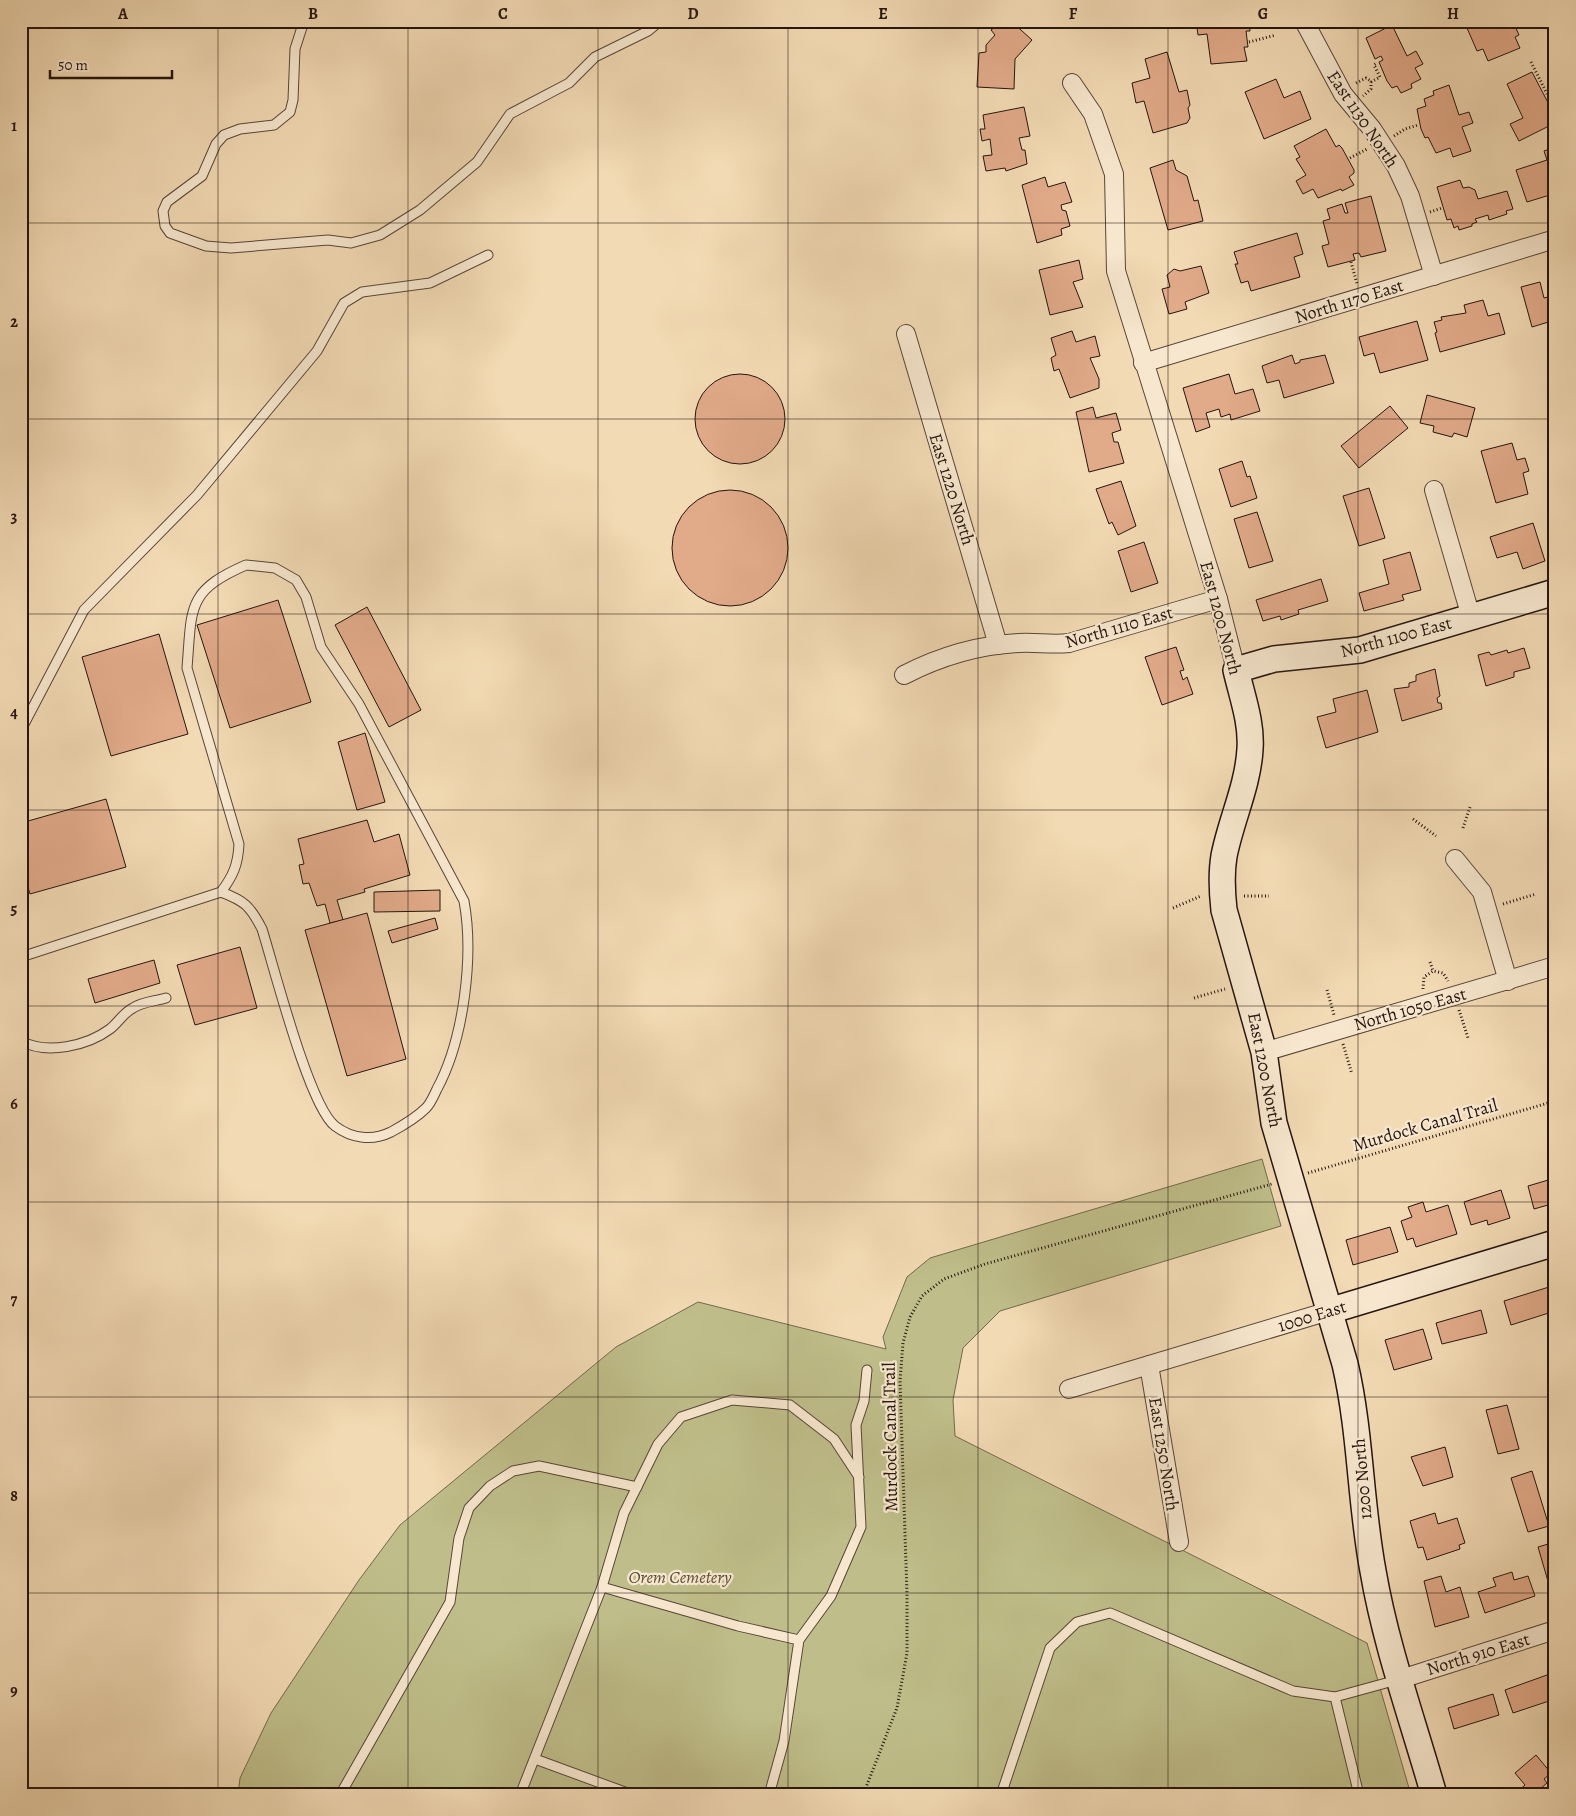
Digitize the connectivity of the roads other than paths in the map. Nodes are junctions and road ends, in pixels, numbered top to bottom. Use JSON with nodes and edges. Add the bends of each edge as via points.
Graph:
{"nodes":[{"id":1,"x":304,"y":21,"type":"edge"},
{"id":2,"x":660,"y":21,"type":"edge"},
{"id":3,"x":1304,"y":21,"type":"edge"},
{"id":4,"x":1072,"y":83,"type":"dead end"},
{"id":5,"x":1555,"y":239,"type":"edge"},
{"id":6,"x":488,"y":255,"type":"dead end"},
{"id":7,"x":1434,"y":276,"type":"junction"},
{"id":8,"x":906,"y":334,"type":"dead end"},
{"id":9,"x":1143,"y":363,"type":"junction"},
{"id":10,"x":1434,"y":490,"type":"dead end"},
{"id":11,"x":1555,"y":592,"type":"edge"},
{"id":12,"x":1218,"y":598,"type":"junction"},
{"id":13,"x":1471,"y":617,"type":"junction"},
{"id":14,"x":998,"y":645,"type":"junction"},
{"id":15,"x":1236,"y":670,"type":"junction"},
{"id":16,"x":904,"y":675,"type":"dead end"},
{"id":17,"x":21,"y":730,"type":"edge"},
{"id":18,"x":1455,"y":859,"type":"dead end"},
{"id":19,"x":221,"y":892,"type":"junction"},
{"id":20,"x":21,"y":956,"type":"edge"},
{"id":21,"x":1555,"y":966,"type":"edge"},
{"id":22,"x":1508,"y":980,"type":"junction"},
{"id":23,"x":166,"y":998,"type":"dead end"},
{"id":24,"x":21,"y":1041,"type":"edge"},
{"id":25,"x":1264,"y":1052,"type":"junction"},
{"id":26,"x":1294,"y":1169,"type":"joint"},
{"id":27,"x":1555,"y":1243,"type":"edge"},
{"id":28,"x":1329,"y":1311,"type":"junction"},
{"id":29,"x":1149,"y":1365,"type":"junction"},
{"id":30,"x":867,"y":1370,"type":"dead end"},
{"id":31,"x":1069,"y":1389,"type":"dead end"},
{"id":32,"x":859,"y":1477,"type":"junction"},
{"id":33,"x":637,"y":1488,"type":"junction"},
{"id":34,"x":1179,"y":1542,"type":"dead end"},
{"id":35,"x":602,"y":1587,"type":"junction"},
{"id":36,"x":1555,"y":1630,"type":"edge"},
{"id":37,"x":799,"y":1640,"type":"junction"},
{"id":38,"x":1401,"y":1679,"type":"junction"},
{"id":39,"x":1335,"y":1698,"type":"junction"},
{"id":40,"x":535,"y":1759,"type":"junction"},
{"id":41,"x":340,"y":1795,"type":"edge"},
{"id":42,"x":520,"y":1795,"type":"edge"},
{"id":43,"x":633,"y":1795,"type":"edge"},
{"id":44,"x":769,"y":1795,"type":"edge"},
{"id":45,"x":1001,"y":1795,"type":"edge"},
{"id":46,"x":1358,"y":1795,"type":"edge"},
{"id":47,"x":1434,"y":1795,"type":"edge"}],
"edges":[{"from":1,"to":2,"type":"lane","via":[[294,49],[290,112],[274,125],[240,129],[224,135],[216,144],[202,176],[167,202],[163,211],[165,226],[170,233],[206,246],[231,248],[328,240],[351,243],[380,235],[428,204],[477,162],[510,114],[569,83],[595,57],[648,31]]},
{"from":3,"to":7,"type":"street","name":"East 1130 North","via":[[1343,94],[1372,129],[1396,166],[1410,196]]},
{"from":4,"to":9,"type":"street","name":"East 1200 North","via":[[1093,114],[1114,174],[1116,271]]},
{"from":5,"to":7,"type":"street","name":"North 1170 East"},
{"from":6,"to":17,"type":"lane","via":[[430,283],[362,292],[344,303],[317,351],[197,495],[84,610]]},
{"from":7,"to":9,"type":"street","name":"North 1170 East"},
{"from":8,"to":14,"type":"street","name":"East 1220 North"},
{"from":9,"to":12,"type":"street","name":"East 1200 North"},
{"from":10,"to":13,"type":"street"},
{"from":11,"to":13,"type":"street","name":"North 1100 East"},
{"from":12,"to":14,"type":"street","name":"North 1110 East","via":[[1069,643]]},
{"from":12,"to":15,"type":"street","name":"East 1200 North"},
{"from":13,"to":15,"type":"street","name":"North 1100 East","via":[[1360,650],[1274,659]]},
{"from":14,"to":16,"type":"street","name":"North 1110 East","via":[[945,656]]},
{"from":15,"to":25,"type":"street","name":"East 1200 North","via":[[1250,732],[1250,749],[1243,792],[1224,858],[1222,889],[1227,925]]},
{"from":18,"to":22,"type":"street","via":[[1482,892]]},
{"from":19,"to":19,"type":"lane","via":[[233,876],[239,844],[188,668],[192,609],[205,589],[224,575],[246,565],[275,568],[296,580],[306,597],[321,647],[359,704],[464,901],[468,924],[459,1032],[444,1076],[427,1107],[410,1122],[382,1137],[368,1139],[334,1126],[310,1085],[262,929],[241,900]]},
{"from":19,"to":20,"type":"lane"},
{"from":21,"to":22,"type":"street","name":"North 1050 East"},
{"from":22,"to":25,"type":"street","name":"North 1050 East"},
{"from":23,"to":24,"type":"lane","via":[[133,1007],[94,1038],[42,1048]]},
{"from":25,"to":26,"type":"street","name":"East 1200 North","via":[[1274,1123]]},
{"from":26,"to":28,"type":"street","name":"1200 North"},
{"from":27,"to":28,"type":"street","name":"1000 East"},
{"from":28,"to":29,"type":"street","name":"1000 East"},
{"from":28,"to":38,"type":"street","name":"1200 North","via":[[1354,1400],[1372,1570]]},
{"from":29,"to":31,"type":"street","name":"1000 East"},
{"from":29,"to":34,"type":"street","name":"East 1250 North"},
{"from":30,"to":32,"type":"lane","via":[[864,1401],[856,1426]]},
{"from":32,"to":33,"type":"lane","via":[[834,1439],[790,1405],[732,1400],[681,1417],[658,1444]]},
{"from":32,"to":37,"type":"lane","via":[[861,1527],[831,1596]]},
{"from":33,"to":35,"type":"lane","via":[[624,1513]]},
{"from":33,"to":41,"type":"lane","via":[[539,1466],[514,1471],[490,1486],[469,1508],[459,1538],[450,1602]]},
{"from":35,"to":37,"type":"lane"},
{"from":35,"to":40,"type":"lane"},
{"from":36,"to":38,"type":"street","name":"North 910 East"},
{"from":37,"to":44,"type":"lane","via":[[784,1741]]},
{"from":38,"to":39,"type":"lane"},
{"from":38,"to":47,"type":"street","name":"1200 North"},
{"from":39,"to":45,"type":"lane","via":[[1293,1691],[1110,1613],[1077,1622],[1050,1648]]},
{"from":39,"to":46,"type":"lane"},
{"from":40,"to":42,"type":"lane"},
{"from":40,"to":43,"type":"lane"}]}
